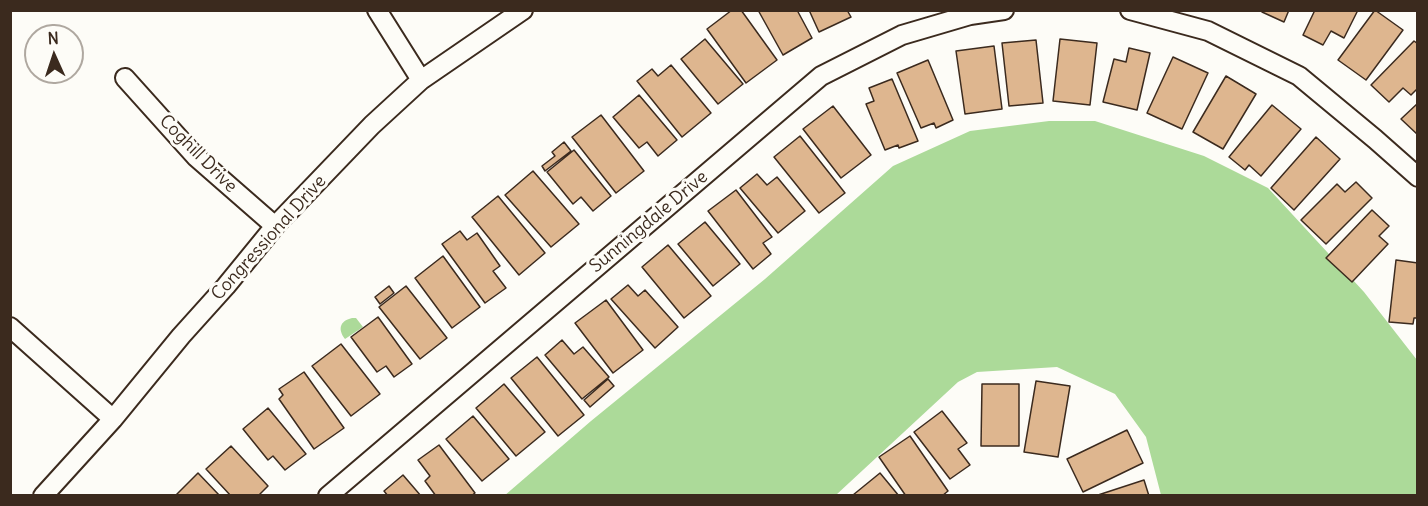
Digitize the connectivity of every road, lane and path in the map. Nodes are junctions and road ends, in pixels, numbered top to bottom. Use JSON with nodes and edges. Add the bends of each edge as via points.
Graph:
{"nodes":[{"id":1,"x":377,"y":10,"type":"edge"},
{"id":2,"x":523,"y":10,"type":"edge"},
{"id":3,"x":1004,"y":10,"type":"edge"},
{"id":4,"x":1130,"y":10,"type":"edge"},
{"id":5,"x":125,"y":78,"type":"dead end"},
{"id":6,"x":421,"y":80,"type":"junction"},
{"id":7,"x":1418,"y":177,"type":"edge"},
{"id":8,"x":275,"y":226,"type":"junction"},
{"id":9,"x":10,"y":327,"type":"edge"},
{"id":10,"x":113,"y":419,"type":"junction"},
{"id":11,"x":43,"y":495,"type":"edge"},
{"id":12,"x":328,"y":495,"type":"edge"}],
"edges":[{"from":1,"to":6,"type":"street"},
{"from":2,"to":6,"type":"street","name":"Congressional Drive"},
{"from":3,"to":12,"type":"street","name":"Sunningdale Drive","via":[[970,15],[902,35],[821,76]]},
{"from":4,"to":7,"type":"street","via":[[1208,31],[1299,76]]},
{"from":5,"to":8,"type":"street","name":"Coghill Drive","via":[[196,157]]},
{"from":6,"to":8,"type":"street","name":"Congressional Drive"},
{"from":8,"to":10,"type":"street","name":"Congressional Drive"},
{"from":9,"to":10,"type":"street"},
{"from":10,"to":11,"type":"street","name":"Congressional Drive"}]}
